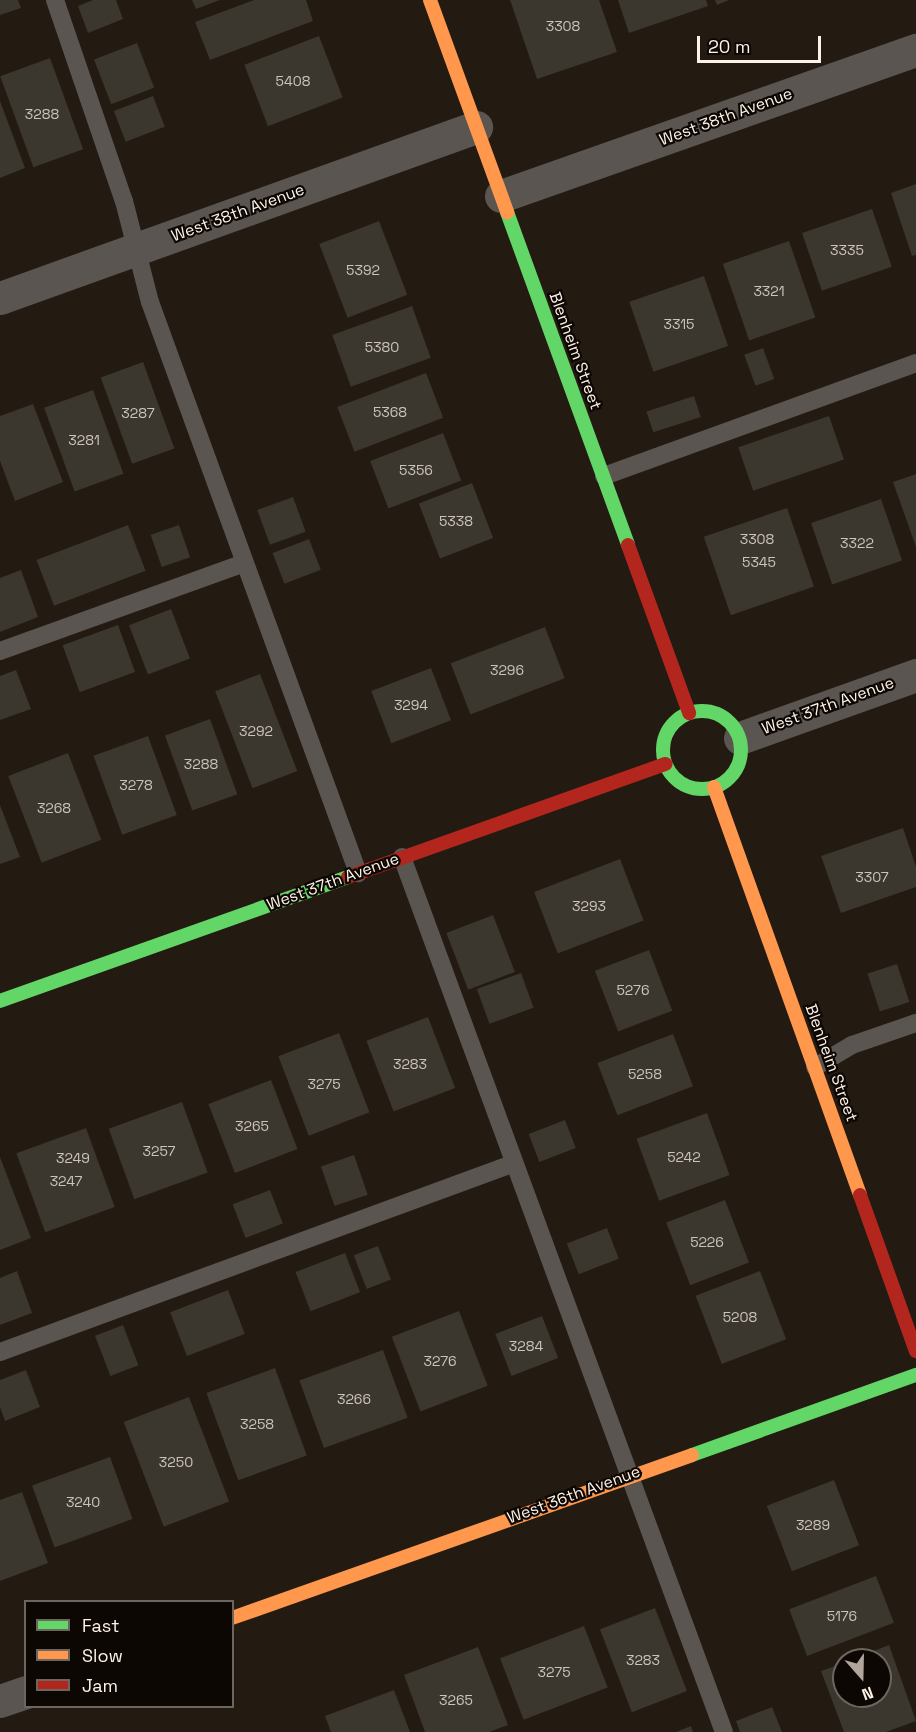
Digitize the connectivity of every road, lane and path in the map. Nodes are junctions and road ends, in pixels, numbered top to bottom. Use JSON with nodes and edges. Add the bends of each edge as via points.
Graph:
{"nodes":[{"id":1,"x":55,"y":0,"type":"edge"},
{"id":2,"x":430,"y":0,"type":"edge"},
{"id":3,"x":916,"y":50,"type":"edge"},
{"id":4,"x":476,"y":127,"type":"junction"},
{"id":5,"x":501,"y":196,"type":"junction"},
{"id":6,"x":136,"y":249,"type":"junction"},
{"id":7,"x":0,"y":298,"type":"edge"},
{"id":8,"x":916,"y":363,"type":"edge"},
{"id":9,"x":604,"y":476,"type":"junction"},
{"id":10,"x":244,"y":563,"type":"junction"},
{"id":11,"x":0,"y":651,"type":"edge"},
{"id":12,"x":916,"y":675,"type":"edge"},
{"id":13,"x":689,"y":713,"type":"junction"},
{"id":14,"x":740,"y":738,"type":"junction"},
{"id":15,"x":666,"y":764,"type":"junction"},
{"id":16,"x":714,"y":787,"type":"junction"},
{"id":17,"x":402,"y":857,"type":"junction"},
{"id":18,"x":358,"y":873,"type":"junction"},
{"id":19,"x":0,"y":1001,"type":"edge"},
{"id":20,"x":916,"y":1023,"type":"edge"},
{"id":21,"x":815,"y":1067,"type":"junction"},
{"id":22,"x":512,"y":1164,"type":"junction"},
{"id":23,"x":916,"y":1351,"type":"edge"},
{"id":24,"x":0,"y":1352,"type":"edge"},
{"id":25,"x":916,"y":1375,"type":"edge"},
{"id":26,"x":630,"y":1475,"type":"junction"},
{"id":27,"x":234,"y":1617,"type":"edge"},
{"id":28,"x":24,"y":1693,"type":"edge"},
{"id":29,"x":0,"y":1701,"type":"edge"},
{"id":30,"x":724,"y":1732,"type":"edge"}],
"edges":[{"from":1,"to":6,"type":"lane","via":[[124,201]]},
{"from":2,"to":4,"type":"street","name":"Blenheim Street"},
{"from":3,"to":5,"type":"street","name":"West 38th Avenue"},
{"from":4,"to":5,"type":"street","name":"Blenheim Street"},
{"from":4,"to":6,"type":"street","name":"West 38th Avenue"},
{"from":5,"to":9,"type":"street","name":"Blenheim Street"},
{"from":6,"to":7,"type":"street","name":"West 38th Avenue"},
{"from":6,"to":10,"type":"lane","via":[[150,302]]},
{"from":8,"to":9,"type":"lane"},
{"from":9,"to":13,"type":"street","name":"Blenheim Street"},
{"from":10,"to":11,"type":"lane"},
{"from":10,"to":18,"type":"lane"},
{"from":12,"to":14,"type":"street","name":"West 37th Avenue"},
{"from":13,"to":14,"type":"street","via":[[705,711],[720,715],[732,724]]},
{"from":13,"to":15,"type":"street","via":[[667,734]]},
{"from":14,"to":16,"type":"street","via":[[737,768],[728,780]]},
{"from":15,"to":16,"type":"street","via":[[685,785]]},
{"from":15,"to":17,"type":"street","name":"West 37th Avenue"},
{"from":16,"to":21,"type":"street","name":"Blenheim Street"},
{"from":17,"to":18,"type":"street","name":"West 37th Avenue"},
{"from":17,"to":22,"type":"lane"},
{"from":18,"to":19,"type":"street","name":"West 37th Avenue"},
{"from":20,"to":21,"type":"lane","via":[[852,1045]]},
{"from":21,"to":23,"type":"street","name":"Blenheim Street"},
{"from":22,"to":24,"type":"lane"},
{"from":22,"to":26,"type":"lane"},
{"from":25,"to":26,"type":"street","name":"West 36th Avenue"},
{"from":26,"to":27,"type":"street","name":"West 36th Avenue"},
{"from":26,"to":30,"type":"lane"},
{"from":28,"to":29,"type":"street"}]}
